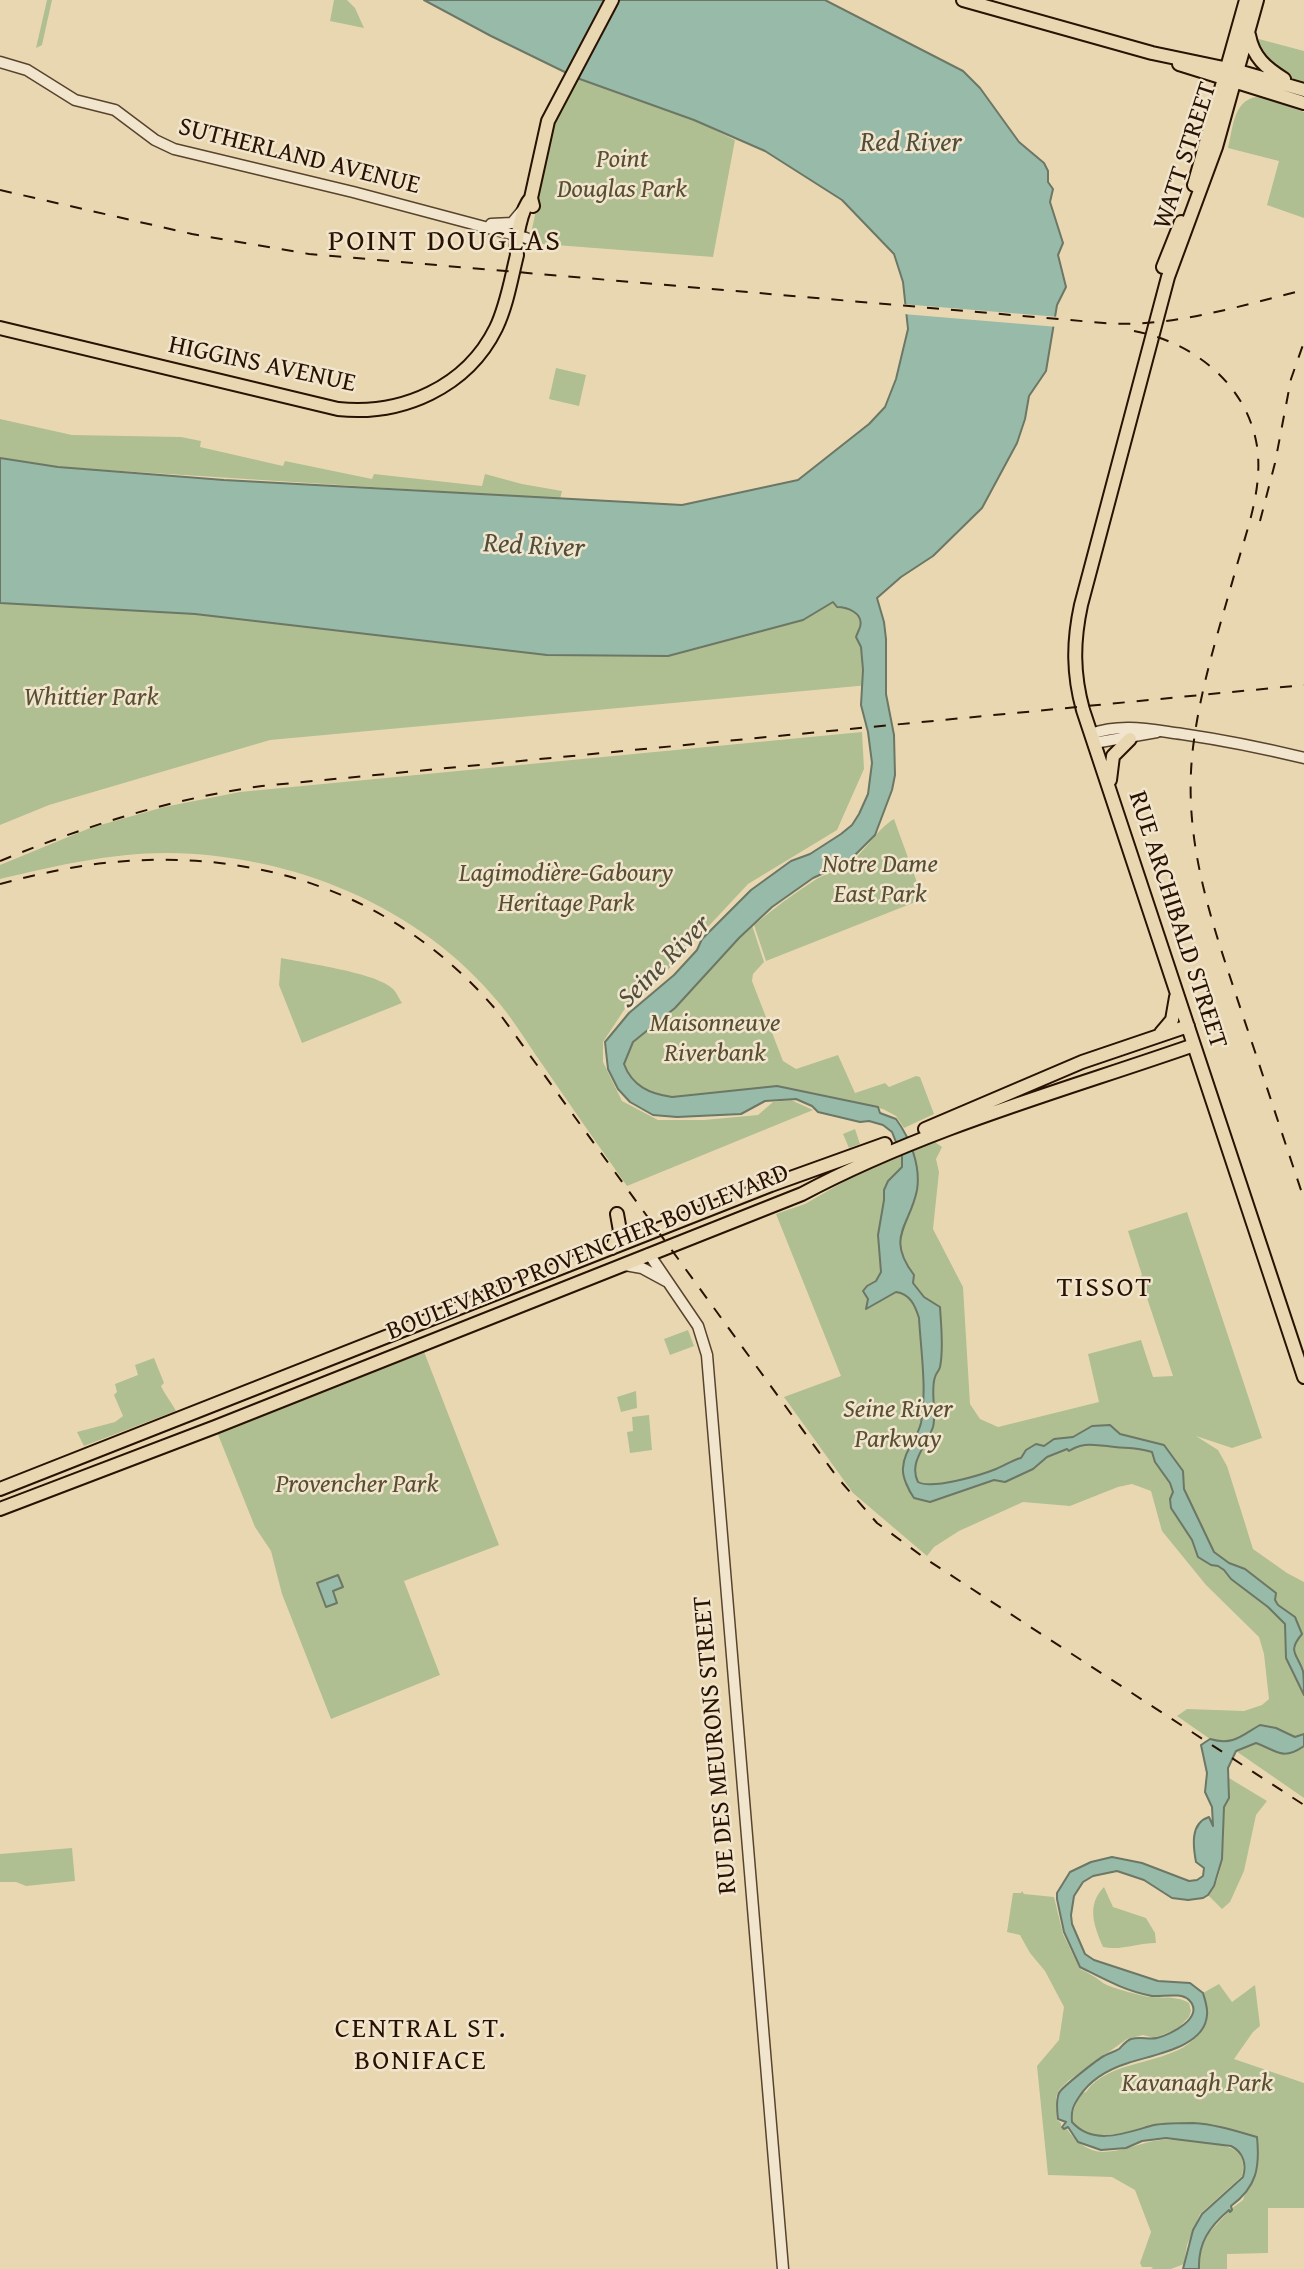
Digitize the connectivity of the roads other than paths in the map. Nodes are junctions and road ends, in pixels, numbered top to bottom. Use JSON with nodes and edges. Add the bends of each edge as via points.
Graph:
{"nodes":[{"id":1,"x":612,"y":0,"type":"edge"},
{"id":2,"x":963,"y":0,"type":"edge"},
{"id":3,"x":1246,"y":0,"type":"edge"},
{"id":4,"x":1257,"y":0,"type":"edge"},
{"id":5,"x":1248,"y":33,"type":"junction"},
{"id":6,"x":0,"y":62,"type":"edge"},
{"id":7,"x":1230,"y":75,"type":"junction"},
{"id":8,"x":1300,"y":89,"type":"edge"},
{"id":9,"x":1267,"y":90,"type":"junction"},
{"id":10,"x":1304,"y":103,"type":"edge"},
{"id":11,"x":1226,"y":112,"type":"junction"},
{"id":12,"x":528,"y":202,"type":"junction"},
{"id":13,"x":481,"y":225,"type":"junction"},
{"id":14,"x":522,"y":237,"type":"junction"},
{"id":15,"x":1151,"y":326,"type":"junction"},
{"id":16,"x":0,"y":328,"type":"edge"},
{"id":17,"x":1161,"y":731,"type":"junction"},
{"id":18,"x":1093,"y":738,"type":"junction"},
{"id":19,"x":1130,"y":738,"type":"junction"},
{"id":20,"x":1304,"y":758,"type":"edge"},
{"id":21,"x":1109,"y":787,"type":"junction"},
{"id":22,"x":1177,"y":988,"type":"junction"},
{"id":23,"x":1188,"y":1026,"type":"junction"},
{"id":24,"x":1158,"y":1036,"type":"junction"},
{"id":25,"x":1194,"y":1045,"type":"junction"},
{"id":26,"x":1163,"y":1056,"type":"junction"},
{"id":27,"x":1206,"y":1077,"type":"junction"},
{"id":28,"x":928,"y":1132,"type":"junction"},
{"id":29,"x":839,"y":1167,"type":"junction"},
{"id":30,"x":617,"y":1214,"type":"dead end"},
{"id":31,"x":636,"y":1239,"type":"junction"},
{"id":32,"x":611,"y":1248,"type":"junction"},
{"id":33,"x":649,"y":1254,"type":"junction"},
{"id":34,"x":618,"y":1266,"type":"junction"},
{"id":35,"x":672,"y":1285,"type":"junction"},
{"id":36,"x":1304,"y":1377,"type":"edge"},
{"id":37,"x":0,"y":1489,"type":"edge"},
{"id":38,"x":0,"y":1509,"type":"edge"},
{"id":39,"x":783,"y":2269,"type":"edge"}],
"edges":[{"from":1,"to":12,"type":"main road","name":"HIGGINS AVENUE","via":[[552,111]]},
{"from":2,"to":7,"type":"main road"},
{"from":3,"to":7,"type":"main road","name":"WATT STREET"},
{"from":4,"to":5,"type":"main road","name":"WATT STREET"},
{"from":5,"to":7,"type":"main road","name":"WATT STREET"},
{"from":5,"to":8,"type":"main road","via":[[1260,61]]},
{"from":6,"to":13,"type":"street","name":"SUTHERLAND AVENUE","via":[[27,70],[75,100],[115,110],[174,149]]},
{"from":7,"to":8,"type":"main road"},
{"from":7,"to":9,"type":"main road"},
{"from":7,"to":11,"type":"main road","name":"WATT STREET"},
{"from":7,"to":15,"type":"main road","name":"WATT STREET","via":[[1161,273]]},
{"from":9,"to":10,"type":"main road"},
{"from":9,"to":11,"type":"main road","via":[[1246,91]]},
{"from":11,"to":15,"type":"main road","name":"WATT STREET"},
{"from":12,"to":13,"type":"street","name":"SUTHERLAND AVENUE","via":[[512,223]]},
{"from":12,"to":14,"type":"main road","name":"HIGGINS AVENUE"},
{"from":13,"to":14,"type":"street","name":"SUTHERLAND AVENUE"},
{"from":14,"to":16,"type":"main road","name":"HIGGINS AVENUE","via":[[499,322],[473,360],[431,394],[382,409],[329,407]]},
{"from":15,"to":18,"type":"main road","name":"RUE ARCHIBALD STREET","via":[[1076,629],[1079,697]]},
{"from":17,"to":18,"type":"street","via":[[1131,728]]},
{"from":17,"to":19,"type":"street"},
{"from":17,"to":20,"type":"street"},
{"from":18,"to":19,"type":"street"},
{"from":18,"to":21,"type":"main road","name":"RUE ARCHIBALD STREET"},
{"from":19,"to":21,"type":"main road","via":[[1112,759]]},
{"from":21,"to":22,"type":"main road","name":"RUE ARCHIBALD STREET"},
{"from":22,"to":23,"type":"main road","name":"RUE ARCHIBALD STREET"},
{"from":22,"to":24,"type":"main road","via":[[1174,1016]]},
{"from":23,"to":24,"type":"main road","name":"BOULEVARD PROVENCHER BOULEVARD"},
{"from":23,"to":25,"type":"main road","name":"RUE ARCHIBALD STREET"},
{"from":24,"to":28,"type":"main road","name":"BOULEVARD PROVENCHER BOULEVARD","via":[[1082,1062]]},
{"from":25,"to":26,"type":"main road","name":"BOULEVARD PROVENCHER BOULEVARD"},
{"from":25,"to":27,"type":"main road","name":"RUE ARCHIBALD STREET"},
{"from":26,"to":27,"type":"main road","via":[[1188,1058]]},
{"from":26,"to":28,"type":"main road","name":"BOULEVARD PROVENCHER BOULEVARD"},
{"from":27,"to":36,"type":"main road","name":"RUE ARCHIBALD STREET"},
{"from":28,"to":29,"type":"main road","name":"BOULEVARD PROVENCHER BOULEVARD"},
{"from":29,"to":31,"type":"main road","name":"BOULEVARD PROVENCHER BOULEVARD","via":[[771,1185]]},
{"from":29,"to":33,"type":"main road","name":"BOULEVARD PROVENCHER BOULEVARD","via":[[802,1194]]},
{"from":30,"to":32,"type":"main road","via":[[620,1231]]},
{"from":31,"to":32,"type":"main road","name":"BOULEVARD PROVENCHER BOULEVARD"},
{"from":31,"to":33,"type":"main road","name":"RUE DES MEURONS STREET"},
{"from":32,"to":37,"type":"main road","name":"BOULEVARD PROVENCHER BOULEVARD"},
{"from":33,"to":34,"type":"main road","name":"BOULEVARD PROVENCHER BOULEVARD"},
{"from":33,"to":35,"type":"street","name":"RUE DES MEURONS STREET"},
{"from":34,"to":35,"type":"street","via":[[642,1268]]},
{"from":34,"to":38,"type":"main road","name":"BOULEVARD PROVENCHER BOULEVARD"},
{"from":35,"to":39,"type":"street","name":"RUE DES MEURONS STREET","via":[[701,1331],[707,1355]]}]}
